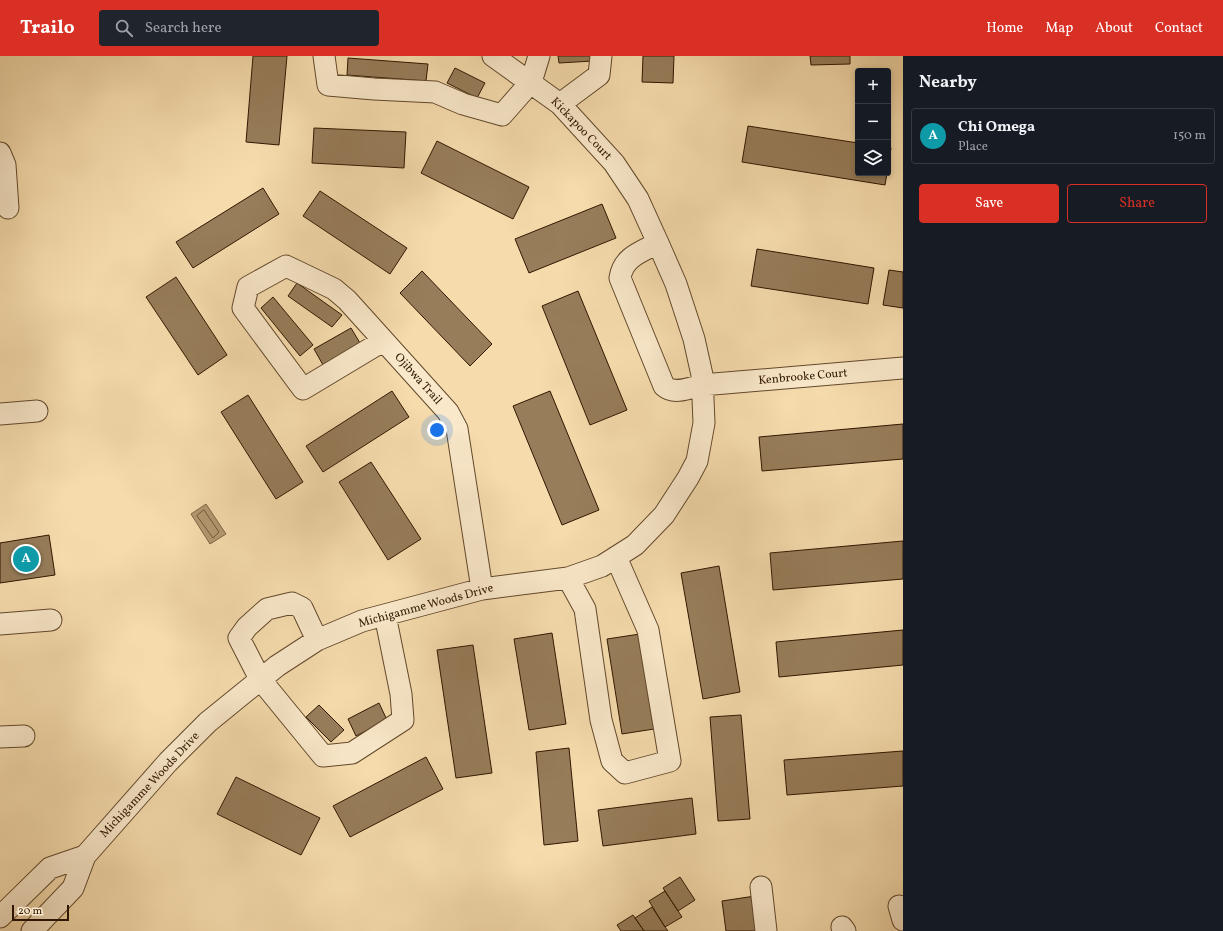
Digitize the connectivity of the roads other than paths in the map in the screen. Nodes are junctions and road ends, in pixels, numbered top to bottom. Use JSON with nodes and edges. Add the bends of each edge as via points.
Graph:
{"nodes":[{"id":1,"x":324,"y":56,"type":"edge"},
{"id":2,"x":493,"y":56,"type":"edge"},
{"id":3,"x":538,"y":56,"type":"edge"},
{"id":4,"x":601,"y":56,"type":"edge"},
{"id":5,"x":531,"y":82,"type":"junction"},
{"id":6,"x":560,"y":104,"type":"junction"},
{"id":7,"x":0,"y":153,"type":"edge"},
{"id":8,"x":638,"y":199,"type":"joint"},
{"id":9,"x":8,"y":208,"type":"dead end"},
{"id":10,"x":658,"y":243,"type":"junction"},
{"id":11,"x":383,"y":340,"type":"junction"},
{"id":12,"x":903,"y":368,"type":"edge"},
{"id":13,"x":702,"y":385,"type":"junction"},
{"id":14,"x":38,"y":411,"type":"dead end"},
{"id":15,"x":0,"y":414,"type":"edge"},
{"id":16,"x":616,"y":557,"type":"junction"},
{"id":17,"x":568,"y":578,"type":"junction"},
{"id":18,"x":482,"y":589,"type":"junction"},
{"id":19,"x":385,"y":615,"type":"junction"},
{"id":20,"x":51,"y":620,"type":"dead end"},
{"id":21,"x":0,"y":624,"type":"edge"},
{"id":22,"x":317,"y":640,"type":"junction"},
{"id":23,"x":260,"y":679,"type":"junction"},
{"id":24,"x":24,"y":736,"type":"dead end"},
{"id":25,"x":0,"y":737,"type":"edge"},
{"id":26,"x":85,"y":856,"type":"junction"},
{"id":27,"x":761,"y":887,"type":"dead end"},
{"id":28,"x":0,"y":917,"type":"edge"},
{"id":29,"x":0,"y":922,"type":"edge"},
{"id":30,"x":10,"y":931,"type":"edge"},
{"id":31,"x":32,"y":931,"type":"edge"},
{"id":32,"x":766,"y":931,"type":"edge"}],
"edges":[{"from":1,"to":5,"type":"street","via":[[328,85],[435,92],[502,116]]},
{"from":2,"to":5,"type":"street","name":"Kickapoo Court"},
{"from":3,"to":5,"type":"street"},
{"from":4,"to":6,"type":"street","via":[[599,75]]},
{"from":5,"to":6,"type":"street","name":"Kickapoo Court"},
{"from":6,"to":8,"type":"street","name":"Kickapoo Court","via":[[614,163]]},
{"from":7,"to":9,"type":"street","via":[[6,165]]},
{"from":8,"to":10,"type":"street","name":"Michigamme Woods Drive"},
{"from":10,"to":13,"type":"street","name":"Michigamme Woods Drive","via":[[676,284],[694,339]]},
{"from":10,"to":13,"type":"street","name":"Kenbrooke Court","via":[[632,256],[621,269],[620,278],[664,386],[673,390]]},
{"from":11,"to":11,"type":"street","name":"Ojibwa Trail","via":[[334,289],[286,266],[248,287],[243,308],[302,389]]},
{"from":11,"to":18,"type":"street","name":"Ojibwa Trail","via":[[448,412],[457,429]]},
{"from":12,"to":13,"type":"street","name":"Kenbrooke Court"},
{"from":13,"to":16,"type":"street","name":"Michigamme Woods Drive","via":[[704,422],[697,461],[664,515],[635,545]]},
{"from":14,"to":15,"type":"street"},
{"from":16,"to":17,"type":"street","name":"Michigamme Woods Drive","via":[[602,566]]},
{"from":16,"to":17,"type":"street","via":[[648,630],[670,761],[625,773],[612,761],[601,720],[585,609]]},
{"from":17,"to":18,"type":"street","name":"Michigamme Woods Drive"},
{"from":18,"to":19,"type":"street","name":"Michigamme Woods Drive"},
{"from":19,"to":22,"type":"street","name":"Michigamme Woods Drive","via":[[362,621]]},
{"from":19,"to":23,"type":"street","via":[[401,694],[403,720],[352,754],[323,756]]},
{"from":20,"to":21,"type":"street"},
{"from":22,"to":23,"type":"street","name":"Michigamme Woods Drive"},
{"from":22,"to":23,"type":"street","via":[[302,608],[292,603],[267,609],[239,638]]},
{"from":23,"to":26,"type":"street","name":"Michigamme Woods Drive","via":[[208,722],[168,762]]},
{"from":24,"to":25,"type":"street"},
{"from":26,"to":28,"type":"street","name":"Michigamme Woods Drive","via":[[50,868]]},
{"from":26,"to":31,"type":"street","name":"Michigamme Woods Drive","via":[[72,888]]},
{"from":27,"to":32,"type":"street"},
{"from":29,"to":30,"type":"street"}]}
